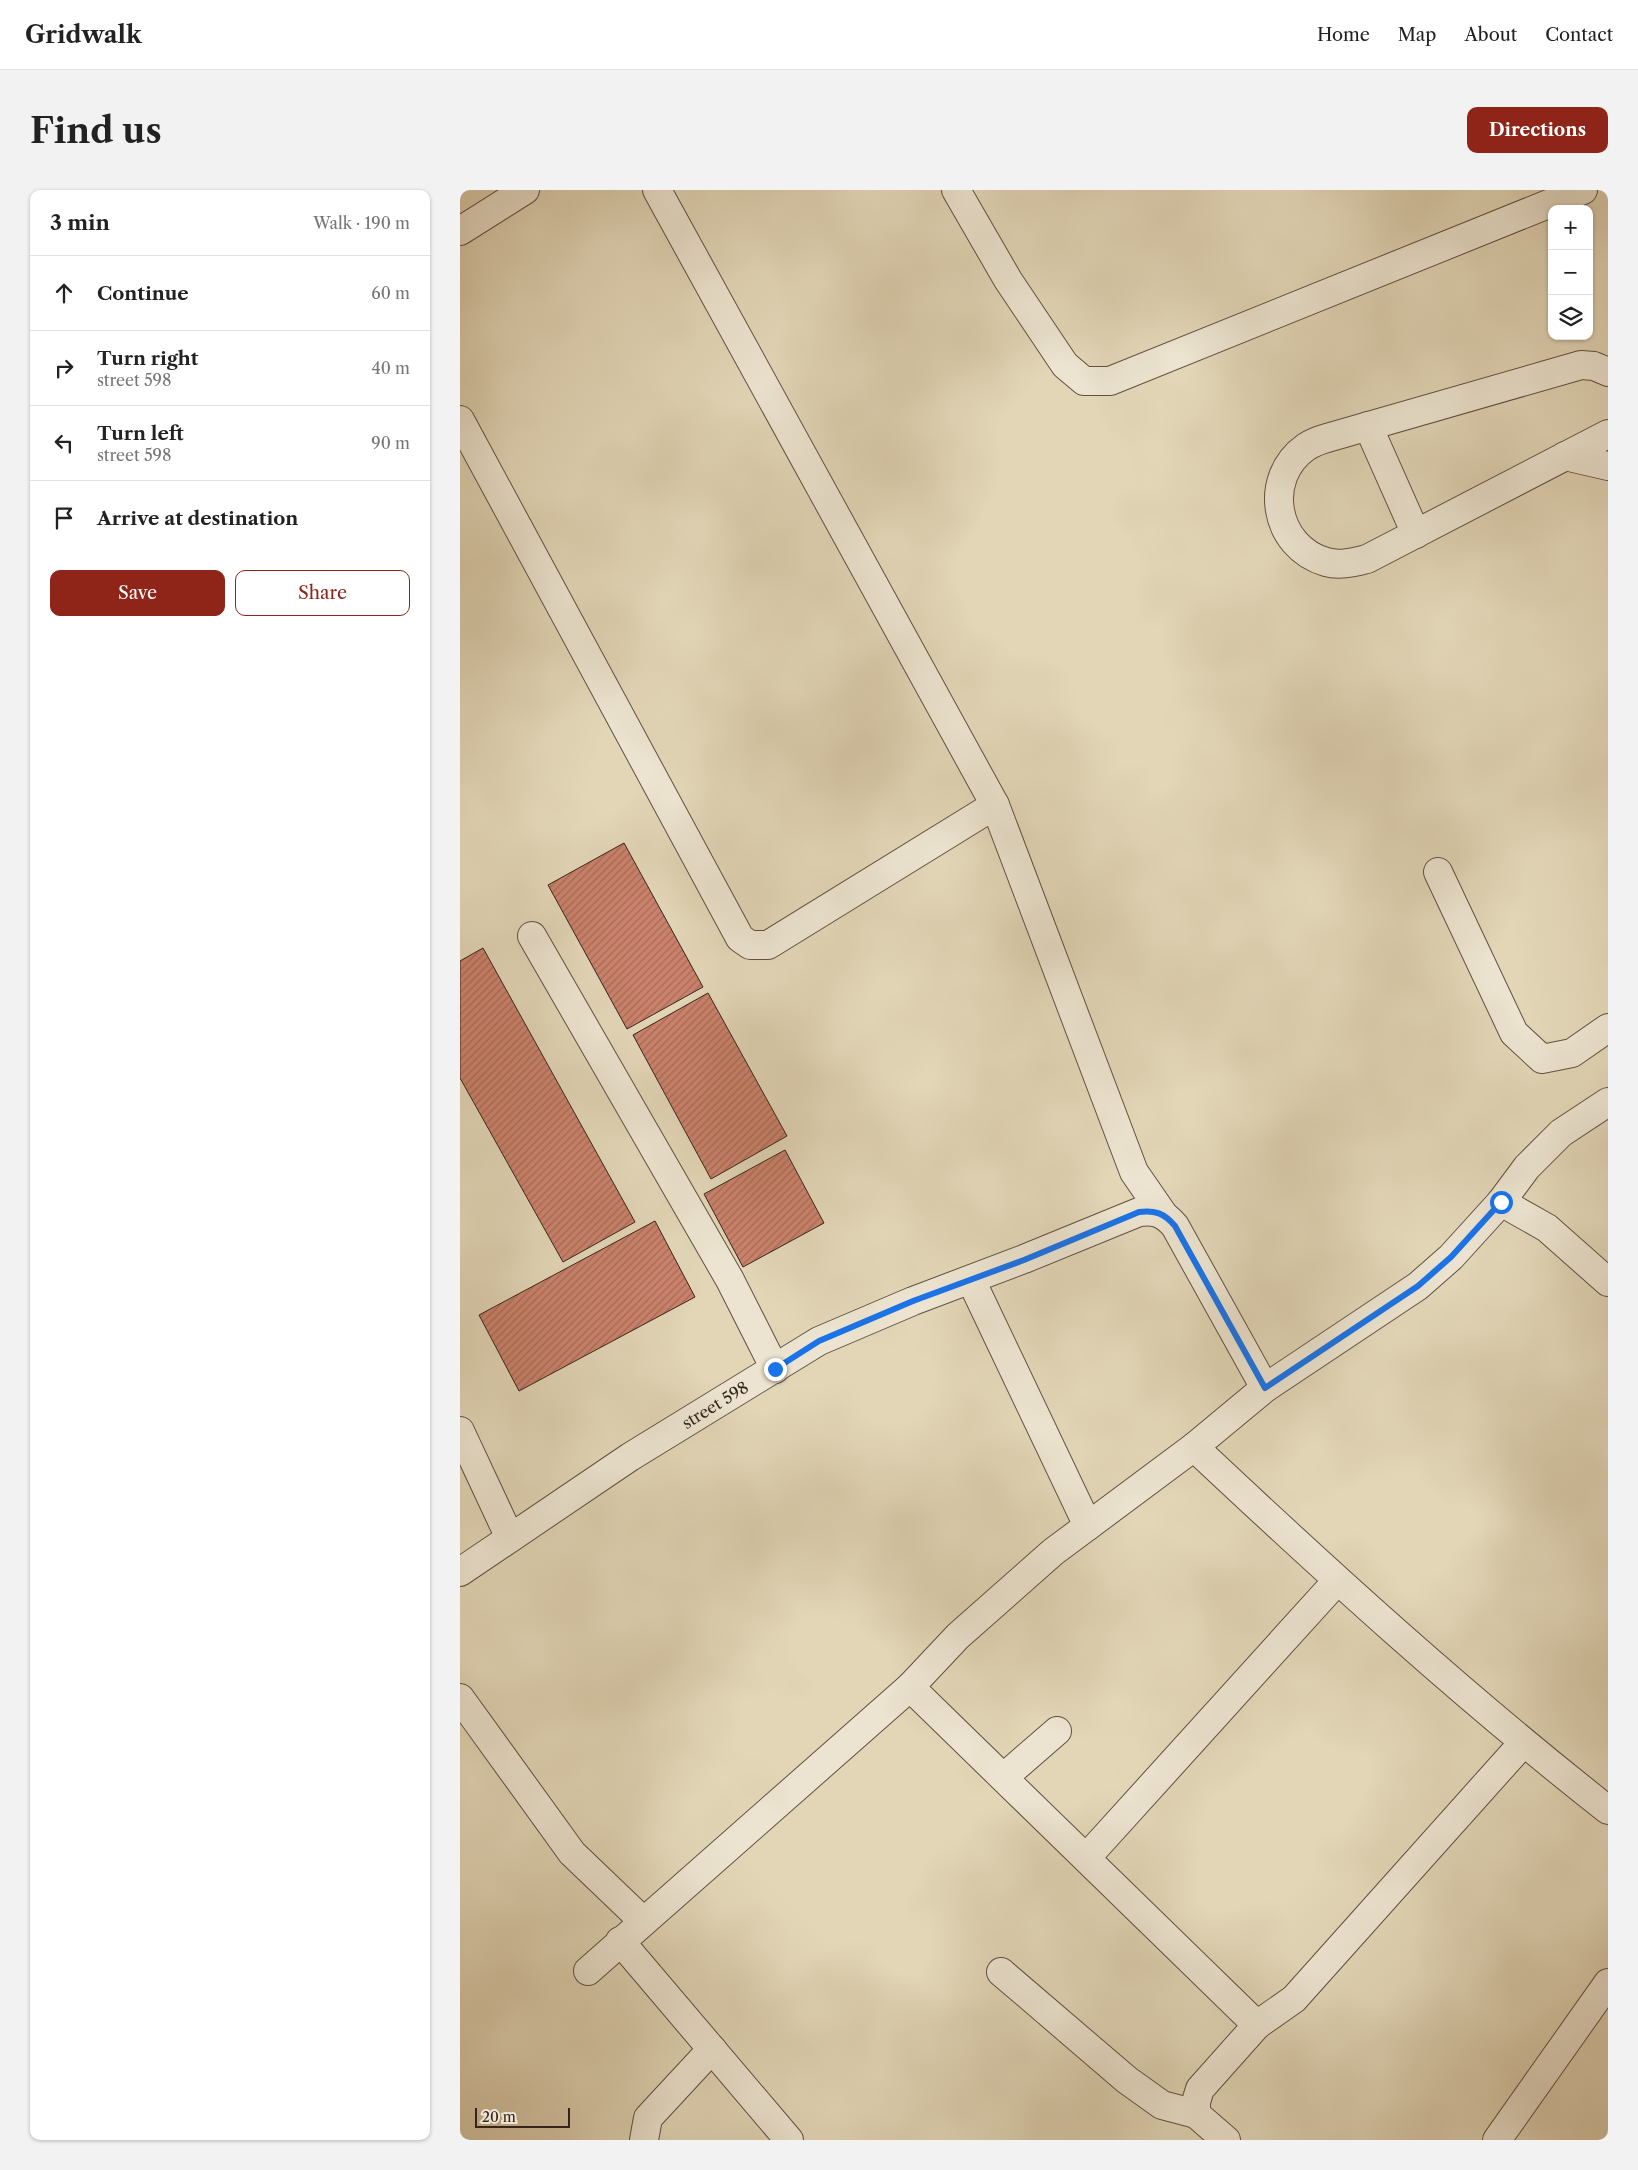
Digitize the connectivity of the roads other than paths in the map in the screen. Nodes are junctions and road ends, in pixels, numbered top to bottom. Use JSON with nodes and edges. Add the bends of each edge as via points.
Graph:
{"nodes":[{"id":1,"x":525,"y":190,"type":"edge"},
{"id":2,"x":657,"y":190,"type":"edge"},
{"id":3,"x":956,"y":190,"type":"edge"},
{"id":4,"x":1583,"y":190,"type":"edge"},
{"id":5,"x":460,"y":231,"type":"edge"},
{"id":6,"x":1608,"y":372,"type":"edge"},
{"id":7,"x":460,"y":420,"type":"edge"},
{"id":8,"x":1368,"y":426,"type":"junction"},
{"id":9,"x":1608,"y":434,"type":"edge"},
{"id":10,"x":1565,"y":456,"type":"junction"},
{"id":11,"x":1608,"y":466,"type":"edge"},
{"id":12,"x":1416,"y":534,"type":"junction"},
{"id":13,"x":995,"y":805,"type":"junction"},
{"id":14,"x":1438,"y":872,"type":"dead end"},
{"id":15,"x":532,"y":936,"type":"dead end"},
{"id":16,"x":1608,"y":1028,"type":"edge"},
{"id":17,"x":1608,"y":1102,"type":"edge"},
{"id":18,"x":1501,"y":1202,"type":"junction"},
{"id":19,"x":1162,"y":1214,"type":"junction"},
{"id":20,"x":971,"y":1280,"type":"junction"},
{"id":21,"x":1608,"y":1282,"type":"edge"},
{"id":22,"x":775,"y":1369,"type":"junction"},
{"id":23,"x":1265,"y":1388,"type":"junction"},
{"id":24,"x":460,"y":1430,"type":"edge"},
{"id":25,"x":1194,"y":1447,"type":"junction"},
{"id":26,"x":1088,"y":1526,"type":"junction"},
{"id":27,"x":510,"y":1538,"type":"junction"},
{"id":28,"x":460,"y":1572,"type":"edge"},
{"id":29,"x":1337,"y":1581,"type":"junction"},
{"id":30,"x":910,"y":1686,"type":"junction"},
{"id":31,"x":460,"y":1698,"type":"edge"},
{"id":32,"x":1057,"y":1731,"type":"dead end"},
{"id":33,"x":1523,"y":1743,"type":"junction"},
{"id":34,"x":1004,"y":1777,"type":"junction"},
{"id":35,"x":1608,"y":1810,"type":"edge"},
{"id":36,"x":1087,"y":1857,"type":"junction"},
{"id":37,"x":643,"y":1921,"type":"junction"},
{"id":38,"x":620,"y":1941,"type":"junction"},
{"id":39,"x":588,"y":1971,"type":"dead end"},
{"id":40,"x":1001,"y":1972,"type":"dead end"},
{"id":41,"x":1608,"y":1982,"type":"edge"},
{"id":42,"x":1257,"y":2025,"type":"junction"},
{"id":43,"x":712,"y":2049,"type":"junction"},
{"id":44,"x":1196,"y":2114,"type":"junction"},
{"id":45,"x":644,"y":2140,"type":"edge"},
{"id":46,"x":788,"y":2140,"type":"edge"},
{"id":47,"x":1226,"y":2140,"type":"edge"},
{"id":48,"x":1497,"y":2140,"type":"edge"}],
"edges":[{"from":1,"to":5,"type":"street"},
{"from":2,"to":13,"type":"street"},
{"from":3,"to":4,"type":"street","via":[[1018,295],[1066,365],[1084,381],[1110,381]]},
{"from":6,"to":8,"type":"street","via":[[1581,365]]},
{"from":7,"to":13,"type":"street","via":[[740,938],[750,945],[768,945]]},
{"from":8,"to":12,"type":"street"},
{"from":8,"to":12,"type":"street","via":[[1307,446],[1290,461],[1280,481],[1278,503],[1282,524],[1308,555],[1327,563],[1347,564],[1368,559]]},
{"from":9,"to":10,"type":"street"},
{"from":10,"to":11,"type":"street"},
{"from":10,"to":12,"type":"street"},
{"from":13,"to":19,"type":"street","via":[[1134,1172]]},
{"from":14,"to":16,"type":"street","via":[[1514,1033],[1535,1053],[1542,1059],[1572,1053]]},
{"from":15,"to":22,"type":"street","via":[[730,1280]]},
{"from":17,"to":18,"type":"street","via":[[1561,1133],[1527,1167]]},
{"from":18,"to":21,"type":"street","via":[[1547,1228]]},
{"from":18,"to":23,"type":"street","via":[[1451,1257],[1418,1286]]},
{"from":19,"to":20,"type":"street","name":"street 598","via":[[1139,1212]]},
{"from":19,"to":23,"type":"street","via":[[1175,1226]]},
{"from":20,"to":22,"type":"street","name":"street 598","via":[[819,1341]]},
{"from":20,"to":26,"type":"street"},
{"from":22,"to":27,"type":"street","name":"street 598","via":[[630,1457]]},
{"from":23,"to":25,"type":"street"},
{"from":24,"to":27,"type":"street"},
{"from":25,"to":26,"type":"street"},
{"from":25,"to":29,"type":"street"},
{"from":26,"to":30,"type":"street","via":[[1053,1552],[958,1636]]},
{"from":27,"to":28,"type":"street","name":"street 598"},
{"from":29,"to":33,"type":"street"},
{"from":29,"to":36,"type":"street"},
{"from":30,"to":34,"type":"street"},
{"from":30,"to":37,"type":"street"},
{"from":31,"to":37,"type":"street","via":[[572,1853]]},
{"from":32,"to":34,"type":"street"},
{"from":33,"to":35,"type":"street"},
{"from":33,"to":42,"type":"street","via":[[1294,1999]]},
{"from":34,"to":36,"type":"street"},
{"from":36,"to":42,"type":"street"},
{"from":37,"to":38,"type":"street"},
{"from":38,"to":39,"type":"street"},
{"from":38,"to":43,"type":"street"},
{"from":40,"to":44,"type":"street","via":[[1127,2080],[1162,2105]]},
{"from":41,"to":48,"type":"street"},
{"from":42,"to":44,"type":"street","via":[[1200,2089]]},
{"from":43,"to":45,"type":"street","via":[[648,2118]]},
{"from":43,"to":46,"type":"street"},
{"from":44,"to":47,"type":"street"}]}
